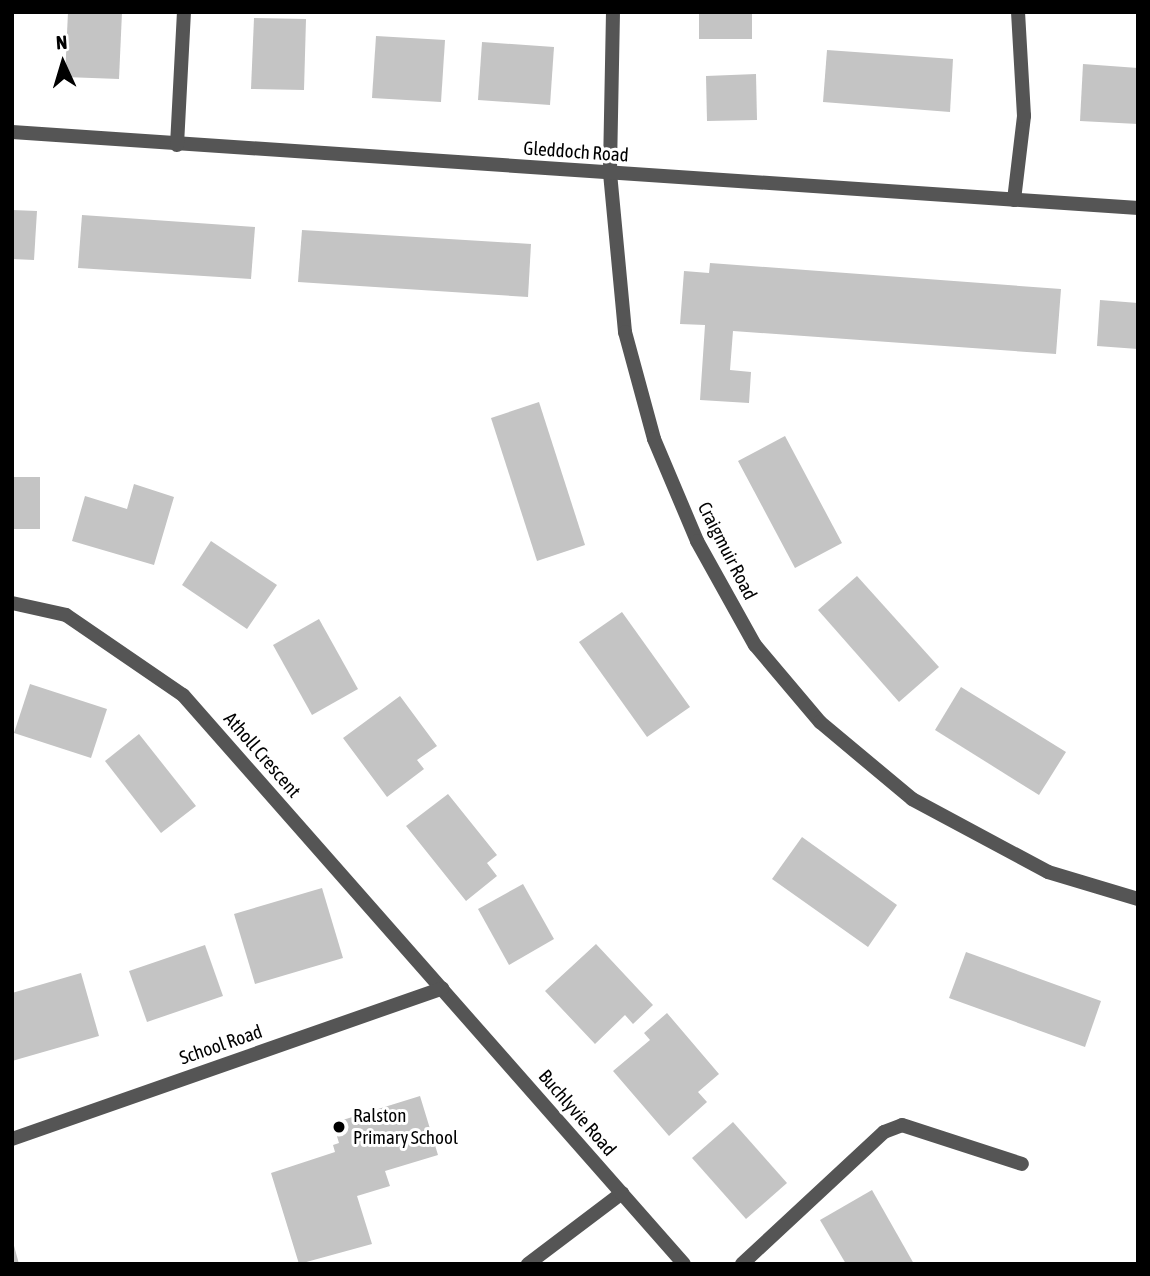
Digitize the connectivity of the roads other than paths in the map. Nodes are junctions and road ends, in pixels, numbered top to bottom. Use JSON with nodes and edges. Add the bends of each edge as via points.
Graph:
{"nodes":[{"id":1,"x":184,"y":12,"type":"edge"},
{"id":2,"x":612,"y":12,"type":"edge"},
{"id":3,"x":1018,"y":12,"type":"edge"},
{"id":4,"x":12,"y":132,"type":"edge"},
{"id":5,"x":177,"y":145,"type":"junction"},
{"id":6,"x":610,"y":173,"type":"junction"},
{"id":7,"x":1014,"y":200,"type":"junction"},
{"id":8,"x":1138,"y":208,"type":"edge"},
{"id":9,"x":12,"y":603,"type":"edge"},
{"id":10,"x":1138,"y":900,"type":"edge"},
{"id":11,"x":442,"y":988,"type":"junction"},
{"id":12,"x":12,"y":1139,"type":"edge"},
{"id":13,"x":1022,"y":1164,"type":"dead end"},
{"id":14,"x":622,"y":1193,"type":"junction"},
{"id":15,"x":528,"y":1264,"type":"edge"},
{"id":16,"x":684,"y":1264,"type":"edge"},
{"id":17,"x":741,"y":1264,"type":"edge"}],
"edges":[{"from":1,"to":5,"type":"street"},
{"from":2,"to":6,"type":"street","name":"Craigmuir Road"},
{"from":3,"to":7,"type":"street","via":[[1024,116]]},
{"from":4,"to":5,"type":"street","name":"Gleddoch Road"},
{"from":5,"to":6,"type":"street","name":"Gleddoch Road"},
{"from":6,"to":7,"type":"street","name":"Gleddoch Road"},
{"from":6,"to":10,"type":"street","name":"Craigmuir Road","via":[[625,332],[654,439],[697,541],[755,645],[820,722],[912,799],[1048,872]]},
{"from":7,"to":8,"type":"street","name":"Gleddoch Road"},
{"from":9,"to":11,"type":"street","name":"Atholl Crescent","via":[[66,615],[183,695]]},
{"from":11,"to":12,"type":"street","name":"School Road"},
{"from":11,"to":14,"type":"street","name":"Buchlyvie Road"},
{"from":13,"to":17,"type":"street","via":[[902,1125],[884,1132]]},
{"from":14,"to":15,"type":"street"},
{"from":14,"to":16,"type":"street","name":"Buchlyvie Road"}]}
